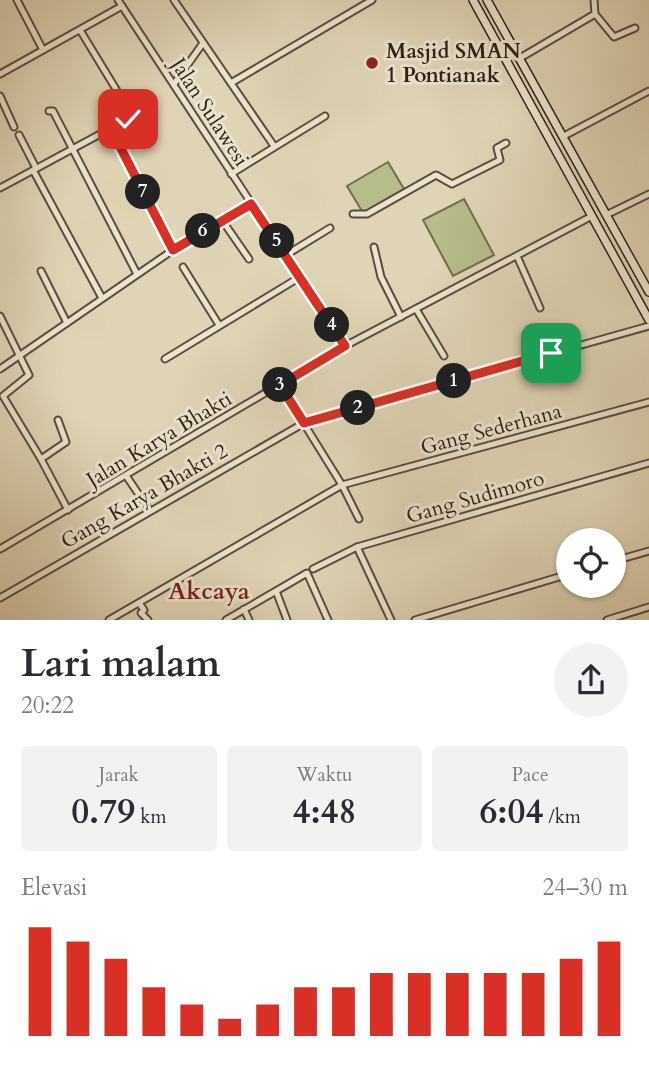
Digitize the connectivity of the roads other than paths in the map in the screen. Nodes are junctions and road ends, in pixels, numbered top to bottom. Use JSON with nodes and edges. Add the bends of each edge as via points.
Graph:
{"nodes":[{"id":1,"x":17,"y":0,"type":"edge"},
{"id":2,"x":174,"y":0,"type":"edge"},
{"id":3,"x":372,"y":0,"type":"edge"},
{"id":4,"x":473,"y":0,"type":"edge"},
{"id":5,"x":487,"y":0,"type":"edge"},
{"id":6,"x":594,"y":0,"type":"edge"},
{"id":7,"x":120,"y":3,"type":"edge"},
{"id":8,"x":595,"y":13,"type":"junction"},
{"id":9,"x":635,"y":28,"type":"dead end"},
{"id":10,"x":80,"y":30,"type":"junction"},
{"id":11,"x":203,"y":43,"type":"junction"},
{"id":12,"x":43,"y":50,"type":"junction"},
{"id":13,"x":520,"y":58,"type":"junction"},
{"id":14,"x":0,"y":74,"type":"edge"},
{"id":15,"x":231,"y":83,"type":"junction"},
{"id":16,"x":174,"y":84,"type":"junction"},
{"id":17,"x":536,"y":86,"type":"junction"},
{"id":18,"x":649,"y":91,"type":"edge"},
{"id":19,"x":524,"y":93,"type":"junction"},
{"id":20,"x":0,"y":96,"type":"edge"},
{"id":21,"x":49,"y":111,"type":"dead end"},
{"id":22,"x":325,"y":116,"type":"dead end"},
{"id":23,"x":14,"y":127,"type":"dead end"},
{"id":24,"x":111,"y":129,"type":"junction"},
{"id":25,"x":19,"y":135,"type":"dead end"},
{"id":26,"x":564,"y":136,"type":"junction"},
{"id":27,"x":506,"y":143,"type":"dead end"},
{"id":28,"x":274,"y":146,"type":"junction"},
{"id":29,"x":73,"y":148,"type":"junction"},
{"id":30,"x":34,"y":169,"type":"junction"},
{"id":31,"x":231,"y":174,"type":"junction"},
{"id":32,"x":0,"y":188,"type":"edge"},
{"id":33,"x":649,"y":194,"type":"edge"},
{"id":34,"x":251,"y":204,"type":"junction"},
{"id":35,"x":353,"y":214,"type":"dead end"},
{"id":36,"x":606,"y":215,"type":"junction"},
{"id":37,"x":592,"y":216,"type":"junction"},
{"id":38,"x":222,"y":220,"type":"junction"},
{"id":39,"x":330,"y":228,"type":"dead end"},
{"id":40,"x":374,"y":247,"type":"dead end"},
{"id":41,"x":173,"y":250,"type":"junction"},
{"id":42,"x":286,"y":255,"type":"junction"},
{"id":43,"x":517,"y":256,"type":"junction"},
{"id":44,"x":249,"y":259,"type":"dead end"},
{"id":45,"x":631,"y":259,"type":"junction"},
{"id":46,"x":183,"y":267,"type":"dead end"},
{"id":47,"x":620,"y":267,"type":"junction"},
{"id":48,"x":41,"y":271,"type":"dead end"},
{"id":49,"x":137,"y":274,"type":"junction"},
{"id":50,"x":300,"y":276,"type":"junction"},
{"id":51,"x":649,"y":292,"type":"edge"},
{"id":52,"x":102,"y":298,"type":"junction"},
{"id":53,"x":540,"y":308,"type":"dead end"},
{"id":54,"x":416,"y":309,"type":"junction"},
{"id":55,"x":0,"y":316,"type":"edge"},
{"id":56,"x":401,"y":317,"type":"junction"},
{"id":57,"x":649,"y":320,"type":"edge"},
{"id":58,"x":67,"y":323,"type":"junction"},
{"id":59,"x":219,"y":325,"type":"junction"},
{"id":60,"x":649,"y":326,"type":"edge"},
{"id":61,"x":345,"y":346,"type":"junction"},
{"id":62,"x":18,"y":356,"type":"junction"},
{"id":63,"x":444,"y":356,"type":"dead end"},
{"id":64,"x":165,"y":359,"type":"dead end"},
{"id":65,"x":0,"y":369,"type":"edge"},
{"id":66,"x":280,"y":385,"type":"junction"},
{"id":67,"x":649,"y":402,"type":"edge"},
{"id":68,"x":58,"y":421,"type":"dead end"},
{"id":69,"x":304,"y":423,"type":"junction"},
{"id":70,"x":41,"y":459,"type":"junction"},
{"id":71,"x":649,"y":463,"type":"edge"},
{"id":72,"x":127,"y":477,"type":"junction"},
{"id":73,"x":342,"y":485,"type":"junction"},
{"id":74,"x":68,"y":510,"type":"junction"},
{"id":75,"x":150,"y":511,"type":"junction"},
{"id":76,"x":359,"y":519,"type":"dead end"},
{"id":77,"x":357,"y":547,"type":"junction"},
{"id":78,"x":0,"y":549,"type":"edge"},
{"id":79,"x":649,"y":551,"type":"edge"},
{"id":80,"x":626,"y":558,"type":"edge"},
{"id":81,"x":313,"y":569,"type":"dead end"},
{"id":82,"x":556,"y":578,"type":"edge"},
{"id":83,"x":276,"y":591,"type":"junction"},
{"id":84,"x":0,"y":598,"type":"edge"},
{"id":85,"x":139,"y":603,"type":"junction"},
{"id":86,"x":649,"y":607,"type":"edge"},
{"id":87,"x":244,"y":609,"type":"junction"},
{"id":88,"x":109,"y":620,"type":"edge"},
{"id":89,"x":148,"y":620,"type":"edge"},
{"id":90,"x":226,"y":620,"type":"edge"},
{"id":91,"x":249,"y":620,"type":"edge"},
{"id":92,"x":287,"y":620,"type":"edge"},
{"id":93,"x":328,"y":620,"type":"edge"},
{"id":94,"x":391,"y":620,"type":"edge"},
{"id":95,"x":415,"y":620,"type":"edge"},
{"id":96,"x":607,"y":620,"type":"edge"}],
"edges":[{"from":1,"to":12,"type":"street"},
{"from":2,"to":11,"type":"street"},
{"from":3,"to":15,"type":"street"},
{"from":4,"to":19,"type":"street"},
{"from":5,"to":13,"type":"street"},
{"from":6,"to":8,"type":"street"},
{"from":7,"to":10,"type":"street"},
{"from":7,"to":16,"type":"street","name":"Jalan Sulawesi"},
{"from":8,"to":9,"type":"street","via":[[614,37]]},
{"from":8,"to":13,"type":"street"},
{"from":10,"to":12,"type":"street"},
{"from":10,"to":24,"type":"street","via":[[128,109],[128,119]]},
{"from":11,"to":15,"type":"street"},
{"from":11,"to":16,"type":"street"},
{"from":12,"to":14,"type":"street"},
{"from":13,"to":17,"type":"street"},
{"from":15,"to":28,"type":"street"},
{"from":16,"to":31,"type":"street","name":"Jalan Sulawesi"},
{"from":17,"to":19,"type":"street"},
{"from":17,"to":26,"type":"street"},
{"from":18,"to":26,"type":"street"},
{"from":19,"to":37,"type":"street"},
{"from":20,"to":23,"type":"street"},
{"from":21,"to":29,"type":"street"},
{"from":22,"to":28,"type":"street"},
{"from":24,"to":29,"type":"street"},
{"from":24,"to":41,"type":"street"},
{"from":25,"to":30,"type":"street"},
{"from":26,"to":36,"type":"street"},
{"from":27,"to":35,"type":"street","via":[[497,148],[500,160],[452,184],[436,175],[366,214]]},
{"from":28,"to":31,"type":"street"},
{"from":29,"to":30,"type":"street"},
{"from":29,"to":49,"type":"street"},
{"from":30,"to":32,"type":"street"},
{"from":30,"to":52,"type":"street"},
{"from":31,"to":34,"type":"street","name":"Jalan Sulawesi"},
{"from":33,"to":36,"type":"street"},
{"from":34,"to":38,"type":"street"},
{"from":34,"to":42,"type":"street","name":"Jalan Sulawesi"},
{"from":36,"to":45,"type":"street"},
{"from":37,"to":43,"type":"street","name":"Jalan Karya Bhakti"},
{"from":37,"to":47,"type":"street"},
{"from":38,"to":41,"type":"street"},
{"from":38,"to":44,"type":"street"},
{"from":39,"to":42,"type":"street"},
{"from":40,"to":56,"type":"street","via":[[381,277]]},
{"from":41,"to":49,"type":"street"},
{"from":42,"to":50,"type":"street","name":"Jalan Sulawesi"},
{"from":43,"to":53,"type":"street"},
{"from":43,"to":54,"type":"street","name":"Jalan Karya Bhakti"},
{"from":45,"to":47,"type":"street"},
{"from":45,"to":51,"type":"street"},
{"from":46,"to":59,"type":"street"},
{"from":47,"to":57,"type":"street"},
{"from":48,"to":58,"type":"street"},
{"from":49,"to":52,"type":"street"},
{"from":50,"to":59,"type":"street"},
{"from":50,"to":61,"type":"street","name":"Jalan Sulawesi"},
{"from":52,"to":58,"type":"street"},
{"from":54,"to":56,"type":"street","name":"Jalan Karya Bhakti"},
{"from":54,"to":63,"type":"street"},
{"from":55,"to":62,"type":"street"},
{"from":56,"to":61,"type":"street","name":"Jalan Karya Bhakti"},
{"from":58,"to":62,"type":"street"},
{"from":59,"to":64,"type":"street"},
{"from":60,"to":69,"type":"street","name":"Gang Karya Bhakti 2"},
{"from":61,"to":66,"type":"street","name":"Jalan Karya Bhakti"},
{"from":62,"to":65,"type":"street"},
{"from":62,"to":70,"type":"street","via":[[28,378],[3,396]]},
{"from":66,"to":69,"type":"street"},
{"from":66,"to":72,"type":"street","name":"Jalan Karya Bhakti"},
{"from":67,"to":73,"type":"street","name":"Gang Sederhana"},
{"from":68,"to":70,"type":"street","via":[[66,442]]},
{"from":69,"to":73,"type":"street"},
{"from":69,"to":75,"type":"street","name":"Gang Karya Bhakti 2"},
{"from":70,"to":74,"type":"street"},
{"from":71,"to":77,"type":"street","name":"Gang Sudimoro"},
{"from":72,"to":74,"type":"street","name":"Jalan Karya Bhakti"},
{"from":72,"to":75,"type":"street"},
{"from":73,"to":76,"type":"street"},
{"from":73,"to":85,"type":"street","name":"Gang Sederhana"},
{"from":74,"to":78,"type":"street","name":"Jalan Karya Bhakti"},
{"from":75,"to":84,"type":"street","name":"Gang Karya Bhakti 2"},
{"from":77,"to":81,"type":"street","name":"Gang Sudimoro"},
{"from":77,"to":94,"type":"street"},
{"from":79,"to":80,"type":"street"},
{"from":82,"to":95,"type":"street"},
{"from":83,"to":87,"type":"street"},
{"from":83,"to":92,"type":"street"},
{"from":83,"to":93,"type":"street","via":[[307,573]]},
{"from":85,"to":88,"type":"street","name":"Gang Sederhana"},
{"from":85,"to":89,"type":"street"},
{"from":86,"to":96,"type":"street"},
{"from":87,"to":90,"type":"street"},
{"from":87,"to":91,"type":"street"}]}
